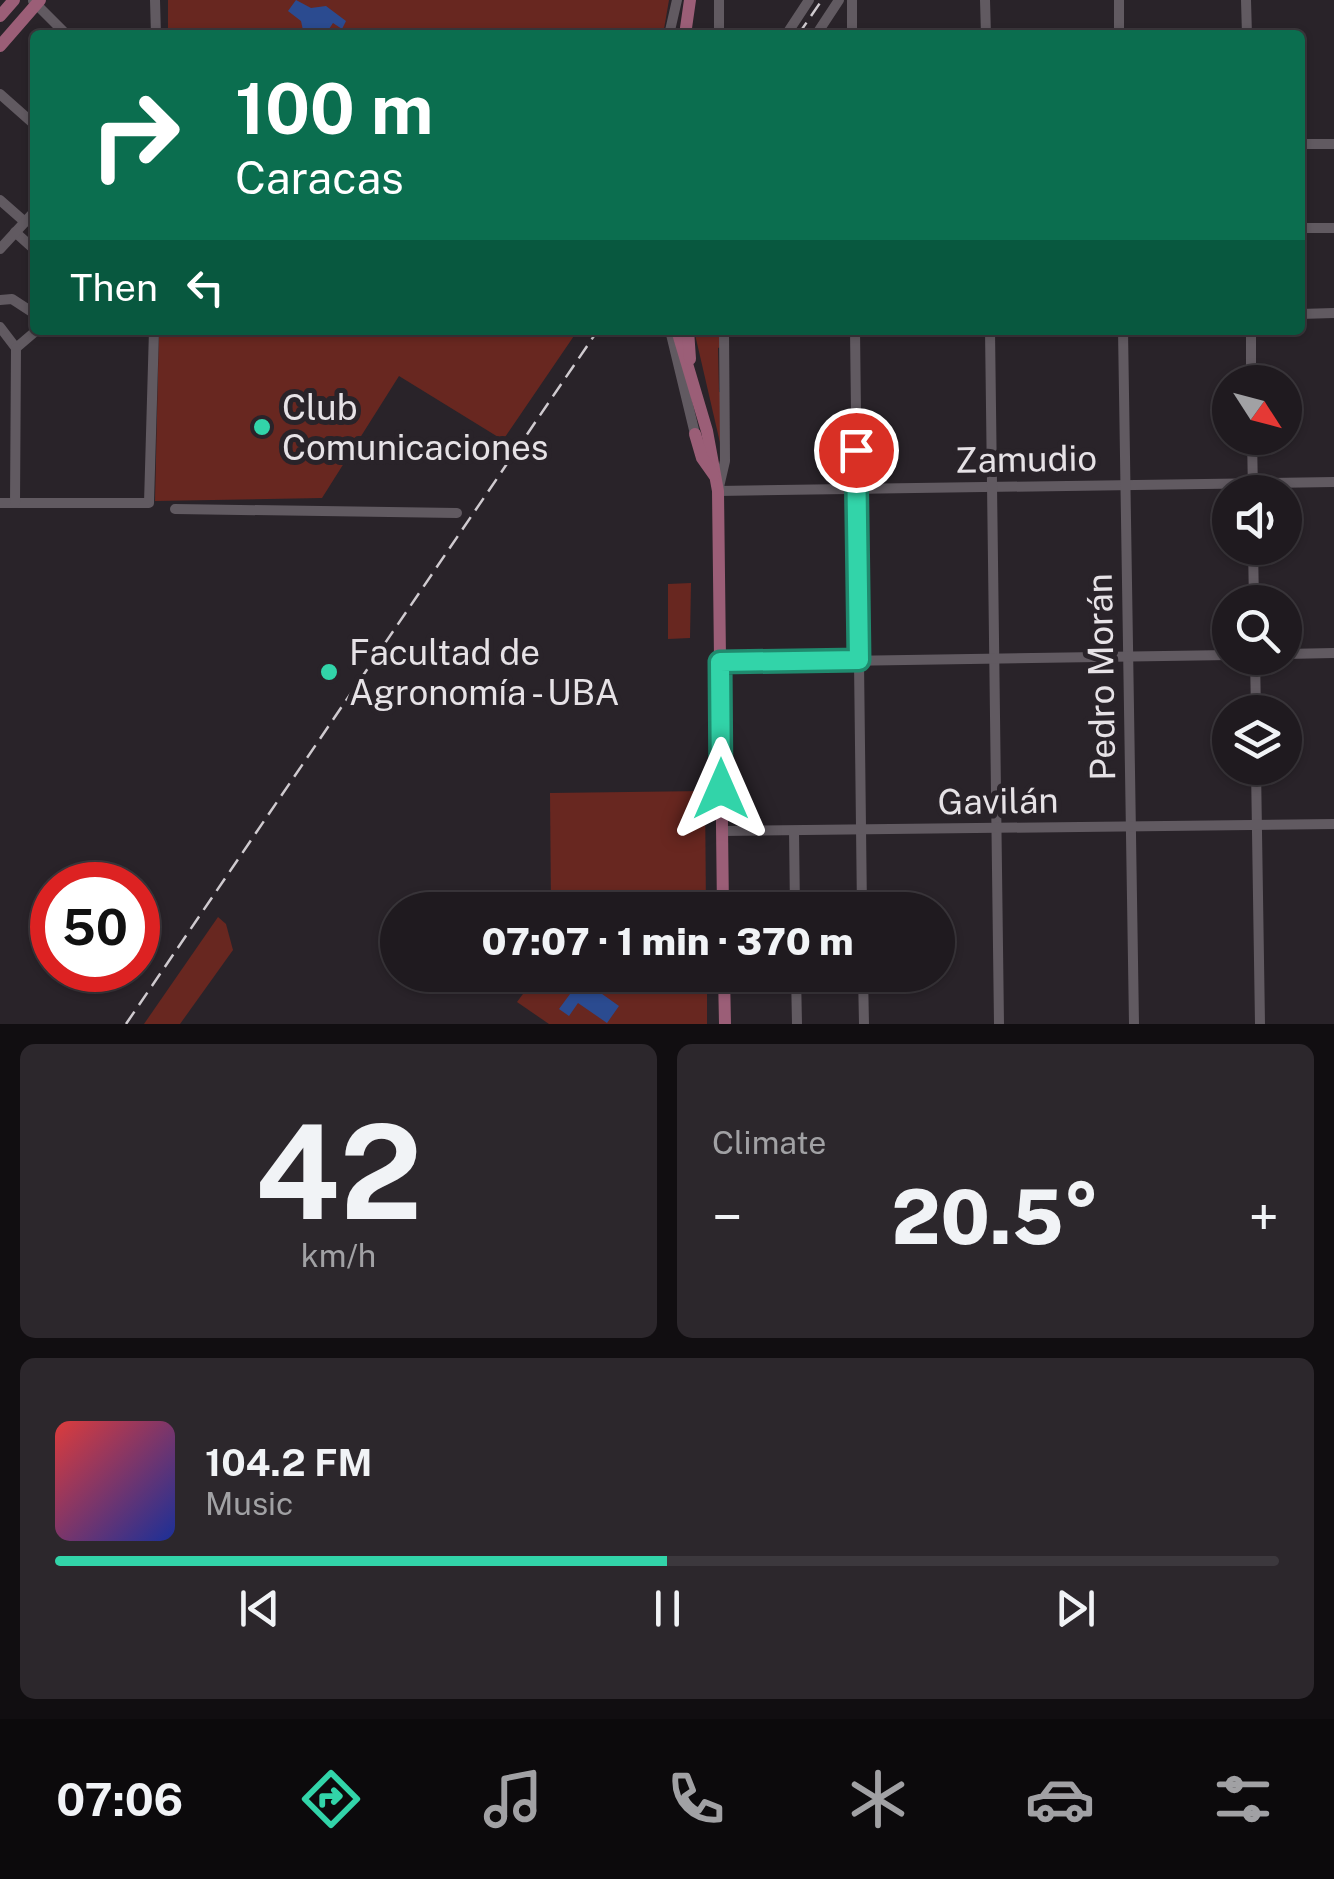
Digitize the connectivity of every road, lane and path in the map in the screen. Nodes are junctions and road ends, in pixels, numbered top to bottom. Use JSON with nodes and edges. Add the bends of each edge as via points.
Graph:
{"nodes":[{"id":1,"x":14,"y":0,"type":"edge"},
{"id":2,"x":155,"y":0,"type":"edge"},
{"id":3,"x":676,"y":0,"type":"edge"},
{"id":4,"x":690,"y":0,"type":"edge"},
{"id":5,"x":719,"y":0,"type":"edge"},
{"id":6,"x":809,"y":0,"type":"edge"},
{"id":7,"x":839,"y":0,"type":"edge"},
{"id":8,"x":852,"y":0,"type":"edge"},
{"id":9,"x":985,"y":0,"type":"edge"},
{"id":10,"x":1118,"y":0,"type":"edge"},
{"id":11,"x":1246,"y":0,"type":"edge"},
{"id":12,"x":36,"y":2,"type":"edge"},
{"id":13,"x":0,"y":16,"type":"edge"},
{"id":14,"x":62,"y":30,"type":"edge"},
{"id":15,"x":156,"y":30,"type":"edge"},
{"id":16,"x":671,"y":30,"type":"edge"},
{"id":17,"x":684,"y":30,"type":"edge"},
{"id":18,"x":719,"y":30,"type":"edge"},
{"id":19,"x":789,"y":30,"type":"edge"},
{"id":20,"x":819,"y":30,"type":"edge"},
{"id":21,"x":852,"y":30,"type":"edge"},
{"id":22,"x":986,"y":30,"type":"edge"},
{"id":23,"x":1119,"y":30,"type":"edge"},
{"id":24,"x":1247,"y":30,"type":"edge"},
{"id":25,"x":0,"y":46,"type":"edge"},
{"id":26,"x":0,"y":94,"type":"edge"},
{"id":27,"x":30,"y":121,"type":"edge"},
{"id":28,"x":1305,"y":144,"type":"edge"},
{"id":29,"x":1334,"y":144,"type":"edge"},
{"id":30,"x":0,"y":200,"type":"edge"},
{"id":31,"x":30,"y":216,"type":"edge"},
{"id":32,"x":25,"y":222,"type":"junction"},
{"id":33,"x":1305,"y":228,"type":"edge"},
{"id":34,"x":1334,"y":228,"type":"edge"},
{"id":35,"x":15,"y":232,"type":"junction"},
{"id":36,"x":30,"y":246,"type":"edge"},
{"id":37,"x":0,"y":249,"type":"edge"},
{"id":38,"x":0,"y":300,"type":"edge"},
{"id":39,"x":30,"y":311,"type":"edge"},
{"id":40,"x":1334,"y":313,"type":"edge"},
{"id":41,"x":1305,"y":314,"type":"edge"},
{"id":42,"x":0,"y":328,"type":"edge"},
{"id":43,"x":31,"y":335,"type":"edge"},
{"id":44,"x":154,"y":335,"type":"edge"},
{"id":45,"x":675,"y":335,"type":"edge"},
{"id":46,"x":676,"y":335,"type":"edge"},
{"id":47,"x":688,"y":335,"type":"edge"},
{"id":48,"x":724,"y":335,"type":"edge"},
{"id":49,"x":855,"y":335,"type":"edge"},
{"id":50,"x":990,"y":335,"type":"edge"},
{"id":51,"x":1124,"y":335,"type":"edge"},
{"id":52,"x":1250,"y":335,"type":"edge"},
{"id":53,"x":16,"y":348,"type":"junction"},
{"id":54,"x":1251,"y":365,"type":"edge"},
{"id":55,"x":691,"y":382,"type":"junction"},
{"id":56,"x":0,"y":432,"type":"edge"},
{"id":57,"x":13,"y":432,"type":"junction"},
{"id":58,"x":695,"y":434,"type":"joint"},
{"id":59,"x":1334,"y":482,"type":"edge"},
{"id":60,"x":717,"y":484,"type":"junction"},
{"id":61,"x":1302,"y":484,"type":"edge"},
{"id":62,"x":992,"y":486,"type":"junction"},
{"id":63,"x":1126,"y":486,"type":"junction"},
{"id":64,"x":1212,"y":487,"type":"edge"},
{"id":65,"x":857,"y":490,"type":"junction"},
{"id":66,"x":0,"y":503,"type":"edge"},
{"id":67,"x":15,"y":503,"type":"junction"},
{"id":68,"x":174,"y":509,"type":"dead end"},
{"id":69,"x":457,"y":513,"type":"dead end"},
{"id":70,"x":1334,"y":653,"type":"edge"},
{"id":71,"x":1302,"y":654,"type":"edge"},
{"id":72,"x":1212,"y":655,"type":"edge"},
{"id":73,"x":1128,"y":657,"type":"junction"},
{"id":74,"x":995,"y":659,"type":"junction"},
{"id":75,"x":859,"y":660,"type":"junction"},
{"id":76,"x":720,"y":662,"type":"junction"},
{"id":77,"x":1256,"y":785,"type":"edge"},
{"id":78,"x":1334,"y":824,"type":"edge"},
{"id":79,"x":1257,"y":825,"type":"junction"},
{"id":80,"x":1131,"y":827,"type":"junction"},
{"id":81,"x":996,"y":828,"type":"junction"},
{"id":82,"x":794,"y":830,"type":"junction"},
{"id":83,"x":862,"y":830,"type":"junction"},
{"id":84,"x":722,"y":831,"type":"junction"},
{"id":85,"x":723,"y":892,"type":"edge"},
{"id":86,"x":795,"y":892,"type":"edge"},
{"id":87,"x":862,"y":892,"type":"edge"},
{"id":88,"x":724,"y":992,"type":"edge"},
{"id":89,"x":796,"y":992,"type":"edge"},
{"id":90,"x":863,"y":992,"type":"edge"},
{"id":91,"x":724,"y":1024,"type":"edge"},
{"id":92,"x":796,"y":1024,"type":"edge"},
{"id":93,"x":864,"y":1024,"type":"edge"},
{"id":94,"x":999,"y":1024,"type":"edge"},
{"id":95,"x":1134,"y":1024,"type":"edge"},
{"id":96,"x":1260,"y":1024,"type":"edge"}],
"edges":[{"from":1,"to":13,"type":"main road"},
{"from":2,"to":15,"type":"street"},
{"from":3,"to":16,"type":"street"},
{"from":4,"to":17,"type":"main road"},
{"from":5,"to":18,"type":"street"},
{"from":6,"to":19,"type":"street"},
{"from":7,"to":20,"type":"street"},
{"from":8,"to":21,"type":"street"},
{"from":9,"to":22,"type":"street"},
{"from":10,"to":23,"type":"street"},
{"from":11,"to":24,"type":"street"},
{"from":12,"to":14,"type":"street"},
{"from":12,"to":25,"type":"main road"},
{"from":26,"to":27,"type":"street"},
{"from":28,"to":29,"type":"street"},
{"from":30,"to":32,"type":"street"},
{"from":31,"to":32,"type":"street"},
{"from":32,"to":35,"type":"street"},
{"from":33,"to":34,"type":"street"},
{"from":35,"to":36,"type":"street"},
{"from":35,"to":37,"type":"street"},
{"from":38,"to":39,"type":"street"},
{"from":40,"to":41,"type":"street"},
{"from":42,"to":53,"type":"street"},
{"from":43,"to":53,"type":"street"},
{"from":44,"to":67,"type":"street","via":[[150,503]]},
{"from":45,"to":58,"type":"street"},
{"from":46,"to":55,"type":"main road"},
{"from":47,"to":55,"type":"main road"},
{"from":48,"to":60,"type":"street","via":[[725,461]]},
{"from":49,"to":65,"type":"street"},
{"from":50,"to":62,"type":"street"},
{"from":51,"to":63,"type":"street","name":"Pedro Morán"},
{"from":52,"to":54,"type":"street"},
{"from":53,"to":57,"type":"street"},
{"from":55,"to":60,"type":"main road"},
{"from":56,"to":57,"type":"street"},
{"from":57,"to":67,"type":"street"},
{"from":58,"to":60,"type":"main road"},
{"from":59,"to":61,"type":"street","name":"Zamudio"},
{"from":60,"to":65,"type":"street","name":"Zamudio"},
{"from":60,"to":76,"type":"main road"},
{"from":62,"to":63,"type":"street","name":"Zamudio"},
{"from":62,"to":65,"type":"street","name":"Zamudio"},
{"from":62,"to":74,"type":"street"},
{"from":63,"to":64,"type":"street","name":"Zamudio"},
{"from":63,"to":73,"type":"street","name":"Pedro Morán"},
{"from":65,"to":75,"type":"street"},
{"from":66,"to":67,"type":"street"},
{"from":68,"to":69,"type":"street"},
{"from":70,"to":71,"type":"street"},
{"from":72,"to":73,"type":"street"},
{"from":73,"to":74,"type":"street"},
{"from":73,"to":80,"type":"street","name":"Pedro Morán"},
{"from":74,"to":75,"type":"street"},
{"from":74,"to":81,"type":"street"},
{"from":75,"to":76,"type":"street"},
{"from":75,"to":83,"type":"street"},
{"from":76,"to":84,"type":"main road"},
{"from":77,"to":79,"type":"street"},
{"from":78,"to":79,"type":"street","name":"Gavilán"},
{"from":79,"to":80,"type":"street","name":"Gavilán"},
{"from":79,"to":96,"type":"street"},
{"from":80,"to":81,"type":"street","name":"Gavilán"},
{"from":80,"to":95,"type":"street","name":"Pedro Morán"},
{"from":81,"to":83,"type":"street","name":"Gavilán"},
{"from":81,"to":94,"type":"street"},
{"from":82,"to":83,"type":"street","name":"Gavilán"},
{"from":82,"to":84,"type":"street","name":"Gavilán"},
{"from":82,"to":86,"type":"street"},
{"from":83,"to":87,"type":"street"},
{"from":84,"to":85,"type":"main road"},
{"from":88,"to":91,"type":"main road"},
{"from":89,"to":92,"type":"street"},
{"from":90,"to":93,"type":"street"}]}
